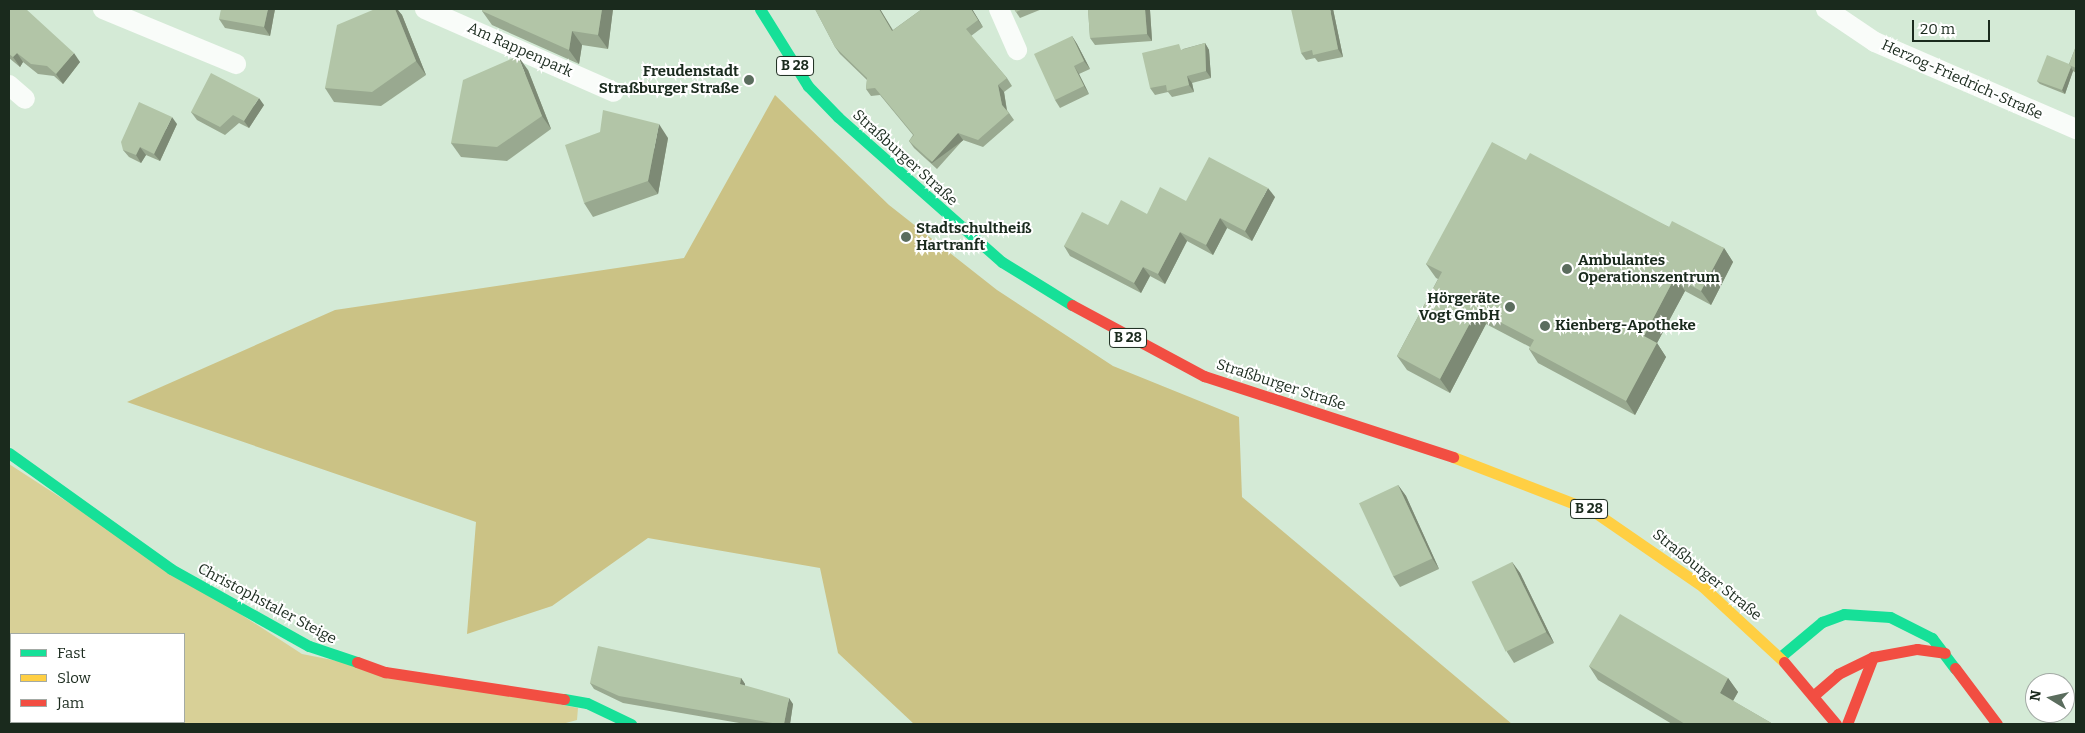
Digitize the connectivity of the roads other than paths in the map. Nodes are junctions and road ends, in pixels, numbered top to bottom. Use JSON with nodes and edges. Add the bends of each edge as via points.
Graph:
{"nodes":[{"id":1,"x":103,"y":9,"type":"edge"},
{"id":2,"x":425,"y":9,"type":"edge"},
{"id":3,"x":760,"y":9,"type":"edge"},
{"id":4,"x":999,"y":9,"type":"edge"},
{"id":5,"x":1826,"y":9,"type":"edge"},
{"id":6,"x":1017,"y":50,"type":"dead end"},
{"id":7,"x":236,"y":64,"type":"dead end"},
{"id":8,"x":9,"y":85,"type":"edge"},
{"id":9,"x":614,"y":92,"type":"dead end"},
{"id":10,"x":25,"y":99,"type":"dead end"},
{"id":11,"x":2076,"y":129,"type":"edge"},
{"id":12,"x":9,"y":453,"type":"edge"},
{"id":13,"x":1944,"y":653,"type":"junction"},
{"id":14,"x":1873,"y":656,"type":"junction"},
{"id":15,"x":1780,"y":657,"type":"junction"},
{"id":16,"x":1813,"y":696,"type":"junction"},
{"id":17,"x":631,"y":724,"type":"edge"},
{"id":18,"x":1836,"y":724,"type":"edge"},
{"id":19,"x":1847,"y":724,"type":"edge"},
{"id":20,"x":1998,"y":724,"type":"edge"}],
"edges":[{"from":1,"to":7,"type":"street"},
{"from":2,"to":9,"type":"street","name":"Am Rappenpark"},
{"from":3,"to":15,"type":"main road","name":"Straßburger Straße","number":"B 28","via":[[808,86],[838,117],[918,192],[1002,262],[1050,293],[1204,376],[1492,469],[1593,511],[1676,567]]},
{"from":4,"to":6,"type":"street"},
{"from":5,"to":11,"type":"street","name":"Herzog-Friedrich-Straße","via":[[1884,46]]},
{"from":8,"to":10,"type":"street"},
{"from":12,"to":17,"type":"main road","name":"Christophstaler Steige","via":[[171,568],[309,646],[385,672],[588,703]]},
{"from":13,"to":14,"type":"main road","via":[[1917,649]]},
{"from":13,"to":15,"type":"main road","via":[[1932,638],[1890,617],[1844,614],[1822,622]]},
{"from":13,"to":20,"type":"main road"},
{"from":14,"to":16,"type":"main road","via":[[1838,674]]},
{"from":14,"to":19,"type":"main road"},
{"from":15,"to":16,"type":"main road","name":"Straßburger Straße","number":"B 28"},
{"from":16,"to":18,"type":"main road","name":"Straßburger Straße","number":"B 28"}]}
